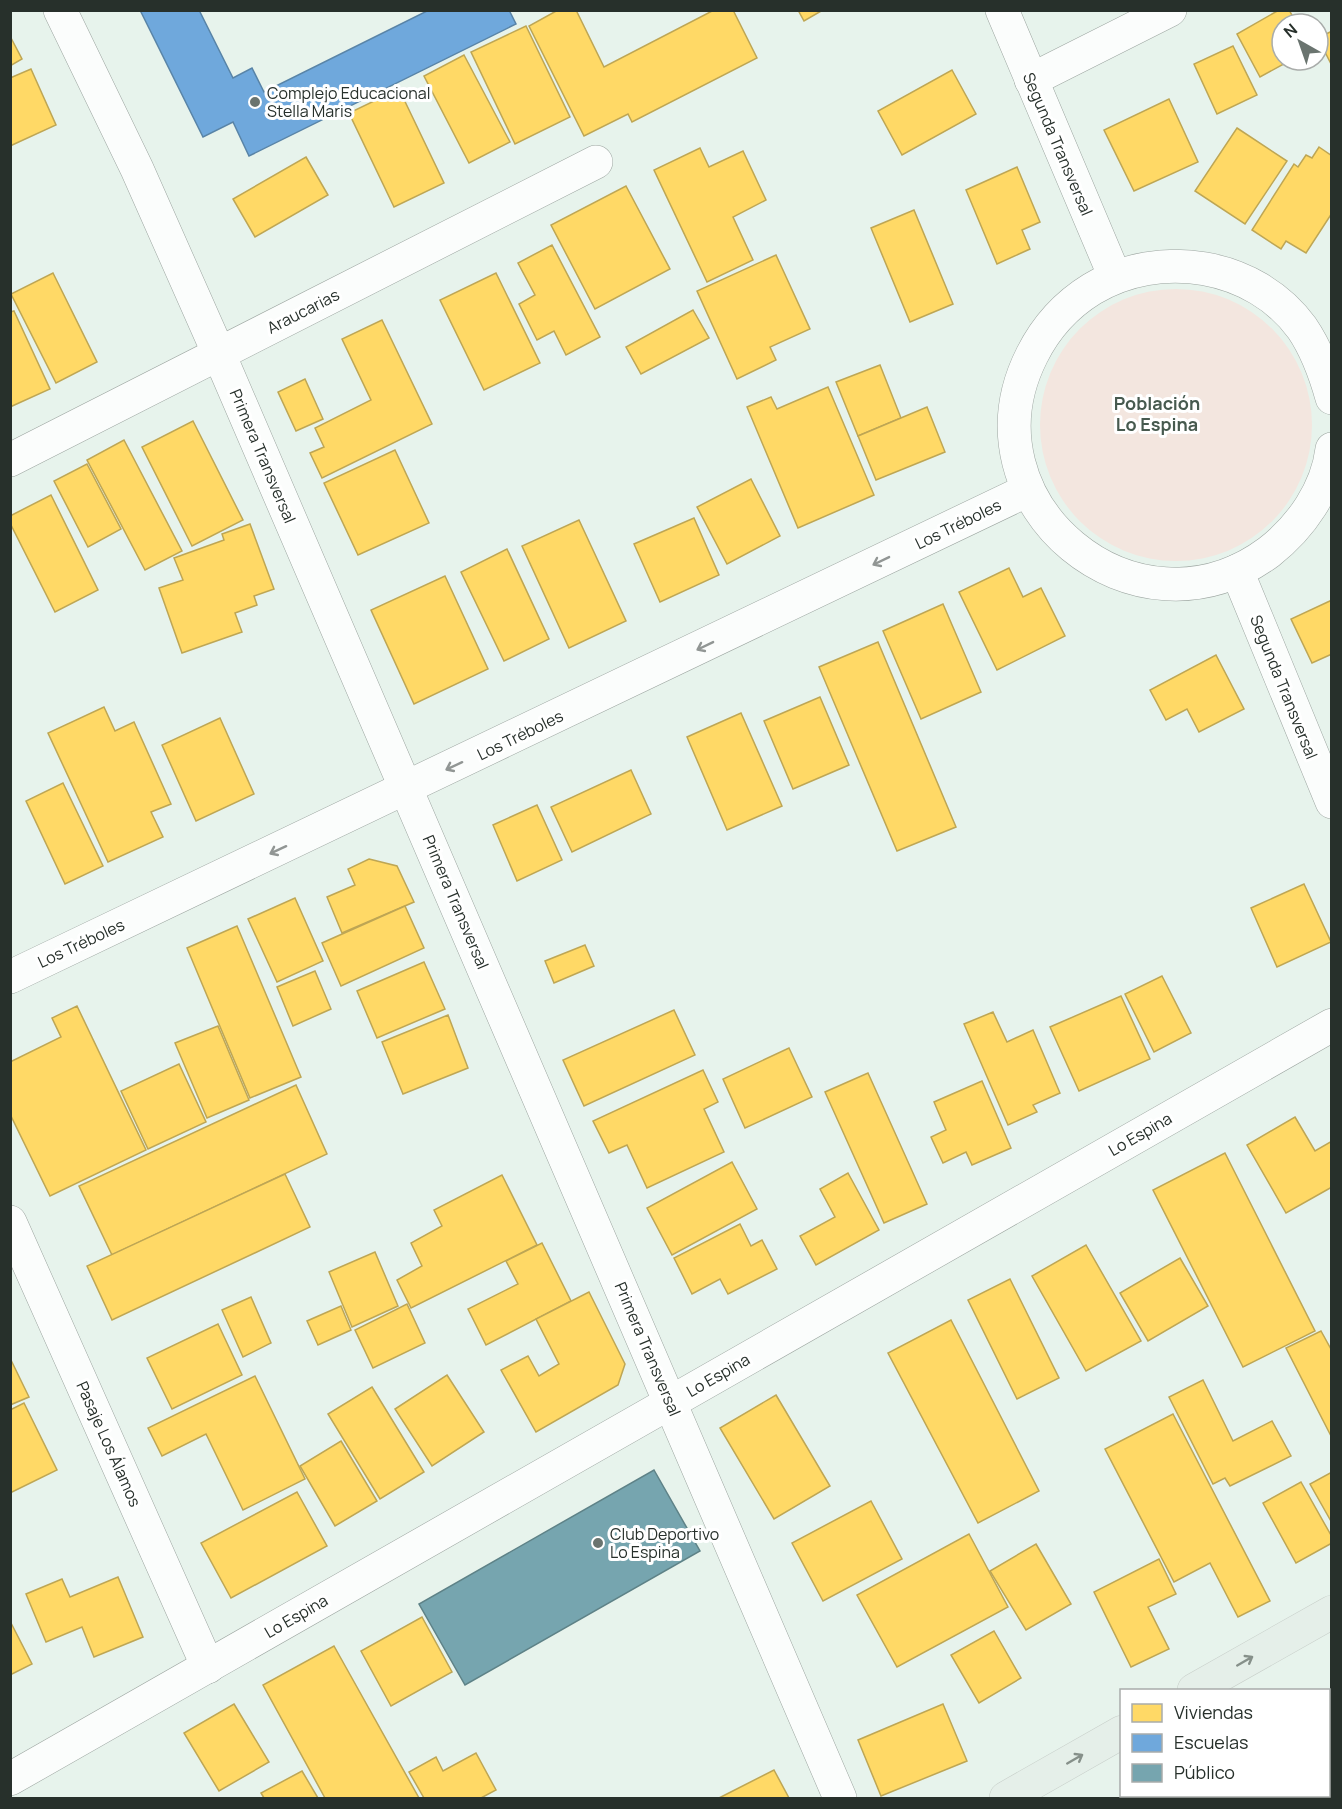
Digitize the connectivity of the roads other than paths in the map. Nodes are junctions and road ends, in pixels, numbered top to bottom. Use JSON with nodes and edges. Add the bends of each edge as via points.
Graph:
{"nodes":[{"id":1,"x":60,"y":10,"type":"edge"},
{"id":2,"x":1002,"y":10,"type":"edge"},
{"id":3,"x":1170,"y":10,"type":"edge"},
{"id":4,"x":1031,"y":80,"type":"junction"},
{"id":5,"x":596,"y":162,"type":"dead end"},
{"id":6,"x":1115,"y":277,"type":"junction"},
{"id":7,"x":1324,"y":349,"type":"edge"},
{"id":8,"x":219,"y":354,"type":"junction"},
{"id":9,"x":1332,"y":398,"type":"edge"},
{"id":10,"x":1332,"y":449,"type":"edge"},
{"id":11,"x":10,"y":460,"type":"edge"},
{"id":12,"x":1028,"y":490,"type":"junction"},
{"id":13,"x":1237,"y":571,"type":"junction"},
{"id":14,"x":408,"y":788,"type":"junction"},
{"id":15,"x":1332,"y":802,"type":"edge"},
{"id":16,"x":10,"y":977,"type":"edge"},
{"id":17,"x":1332,"y":1025,"type":"edge"},
{"id":18,"x":10,"y":1222,"type":"edge"},
{"id":19,"x":670,"y":1402,"type":"junction"},
{"id":20,"x":1332,"y":1612,"type":"edge"},
{"id":21,"x":208,"y":1667,"type":"junction"},
{"id":22,"x":1196,"y":1689,"type":"edge"},
{"id":23,"x":1120,"y":1733,"type":"edge"},
{"id":24,"x":10,"y":1779,"type":"edge"},
{"id":25,"x":1027,"y":1794,"type":"edge"},
{"id":26,"x":840,"y":1798,"type":"edge"}],
"edges":[{"from":1,"to":8,"type":"street","name":"Primera Transversal","via":[[137,169]]},
{"from":2,"to":4,"type":"street","name":"Segunda Transversal"},
{"from":3,"to":4,"type":"street"},
{"from":4,"to":6,"type":"street","name":"Segunda Transversal"},
{"from":5,"to":8,"type":"street","name":"Araucarias"},
{"from":6,"to":7,"type":"street","via":[[1143,268],[1173,265],[1231,275],[1281,306]]},
{"from":6,"to":12,"type":"street","via":[[1071,303],[1053,321],[1026,365],[1015,415],[1019,466]]},
{"from":7,"to":9,"type":"street"},
{"from":8,"to":11,"type":"street","name":"Araucarias"},
{"from":8,"to":14,"type":"street","name":"Primera Transversal"},
{"from":10,"to":13,"type":"street","via":[[1324,479],[1299,524],[1281,543]]},
{"from":12,"to":13,"type":"street","via":[[1059,536],[1103,568],[1129,578],[1175,584],[1211,580]]},
{"from":12,"to":14,"type":"street","name":"Los Tréboles","one_way":true},
{"from":13,"to":15,"type":"street","name":"Segunda Transversal"},
{"from":14,"to":16,"type":"street","name":"Los Tréboles","one_way":true},
{"from":14,"to":19,"type":"street","name":"Primera Transversal"},
{"from":17,"to":19,"type":"street","name":"Lo Espina"},
{"from":18,"to":21,"type":"street","name":"Pasaje Los Álamos"},
{"from":19,"to":21,"type":"street","name":"Lo Espina"},
{"from":19,"to":26,"type":"street","name":"Primera Transversal"},
{"from":22,"to":20,"type":"main road","one_way":true},
{"from":21,"to":24,"type":"street","name":"Lo Espina"},
{"from":25,"to":23,"type":"main road","one_way":true}]}
